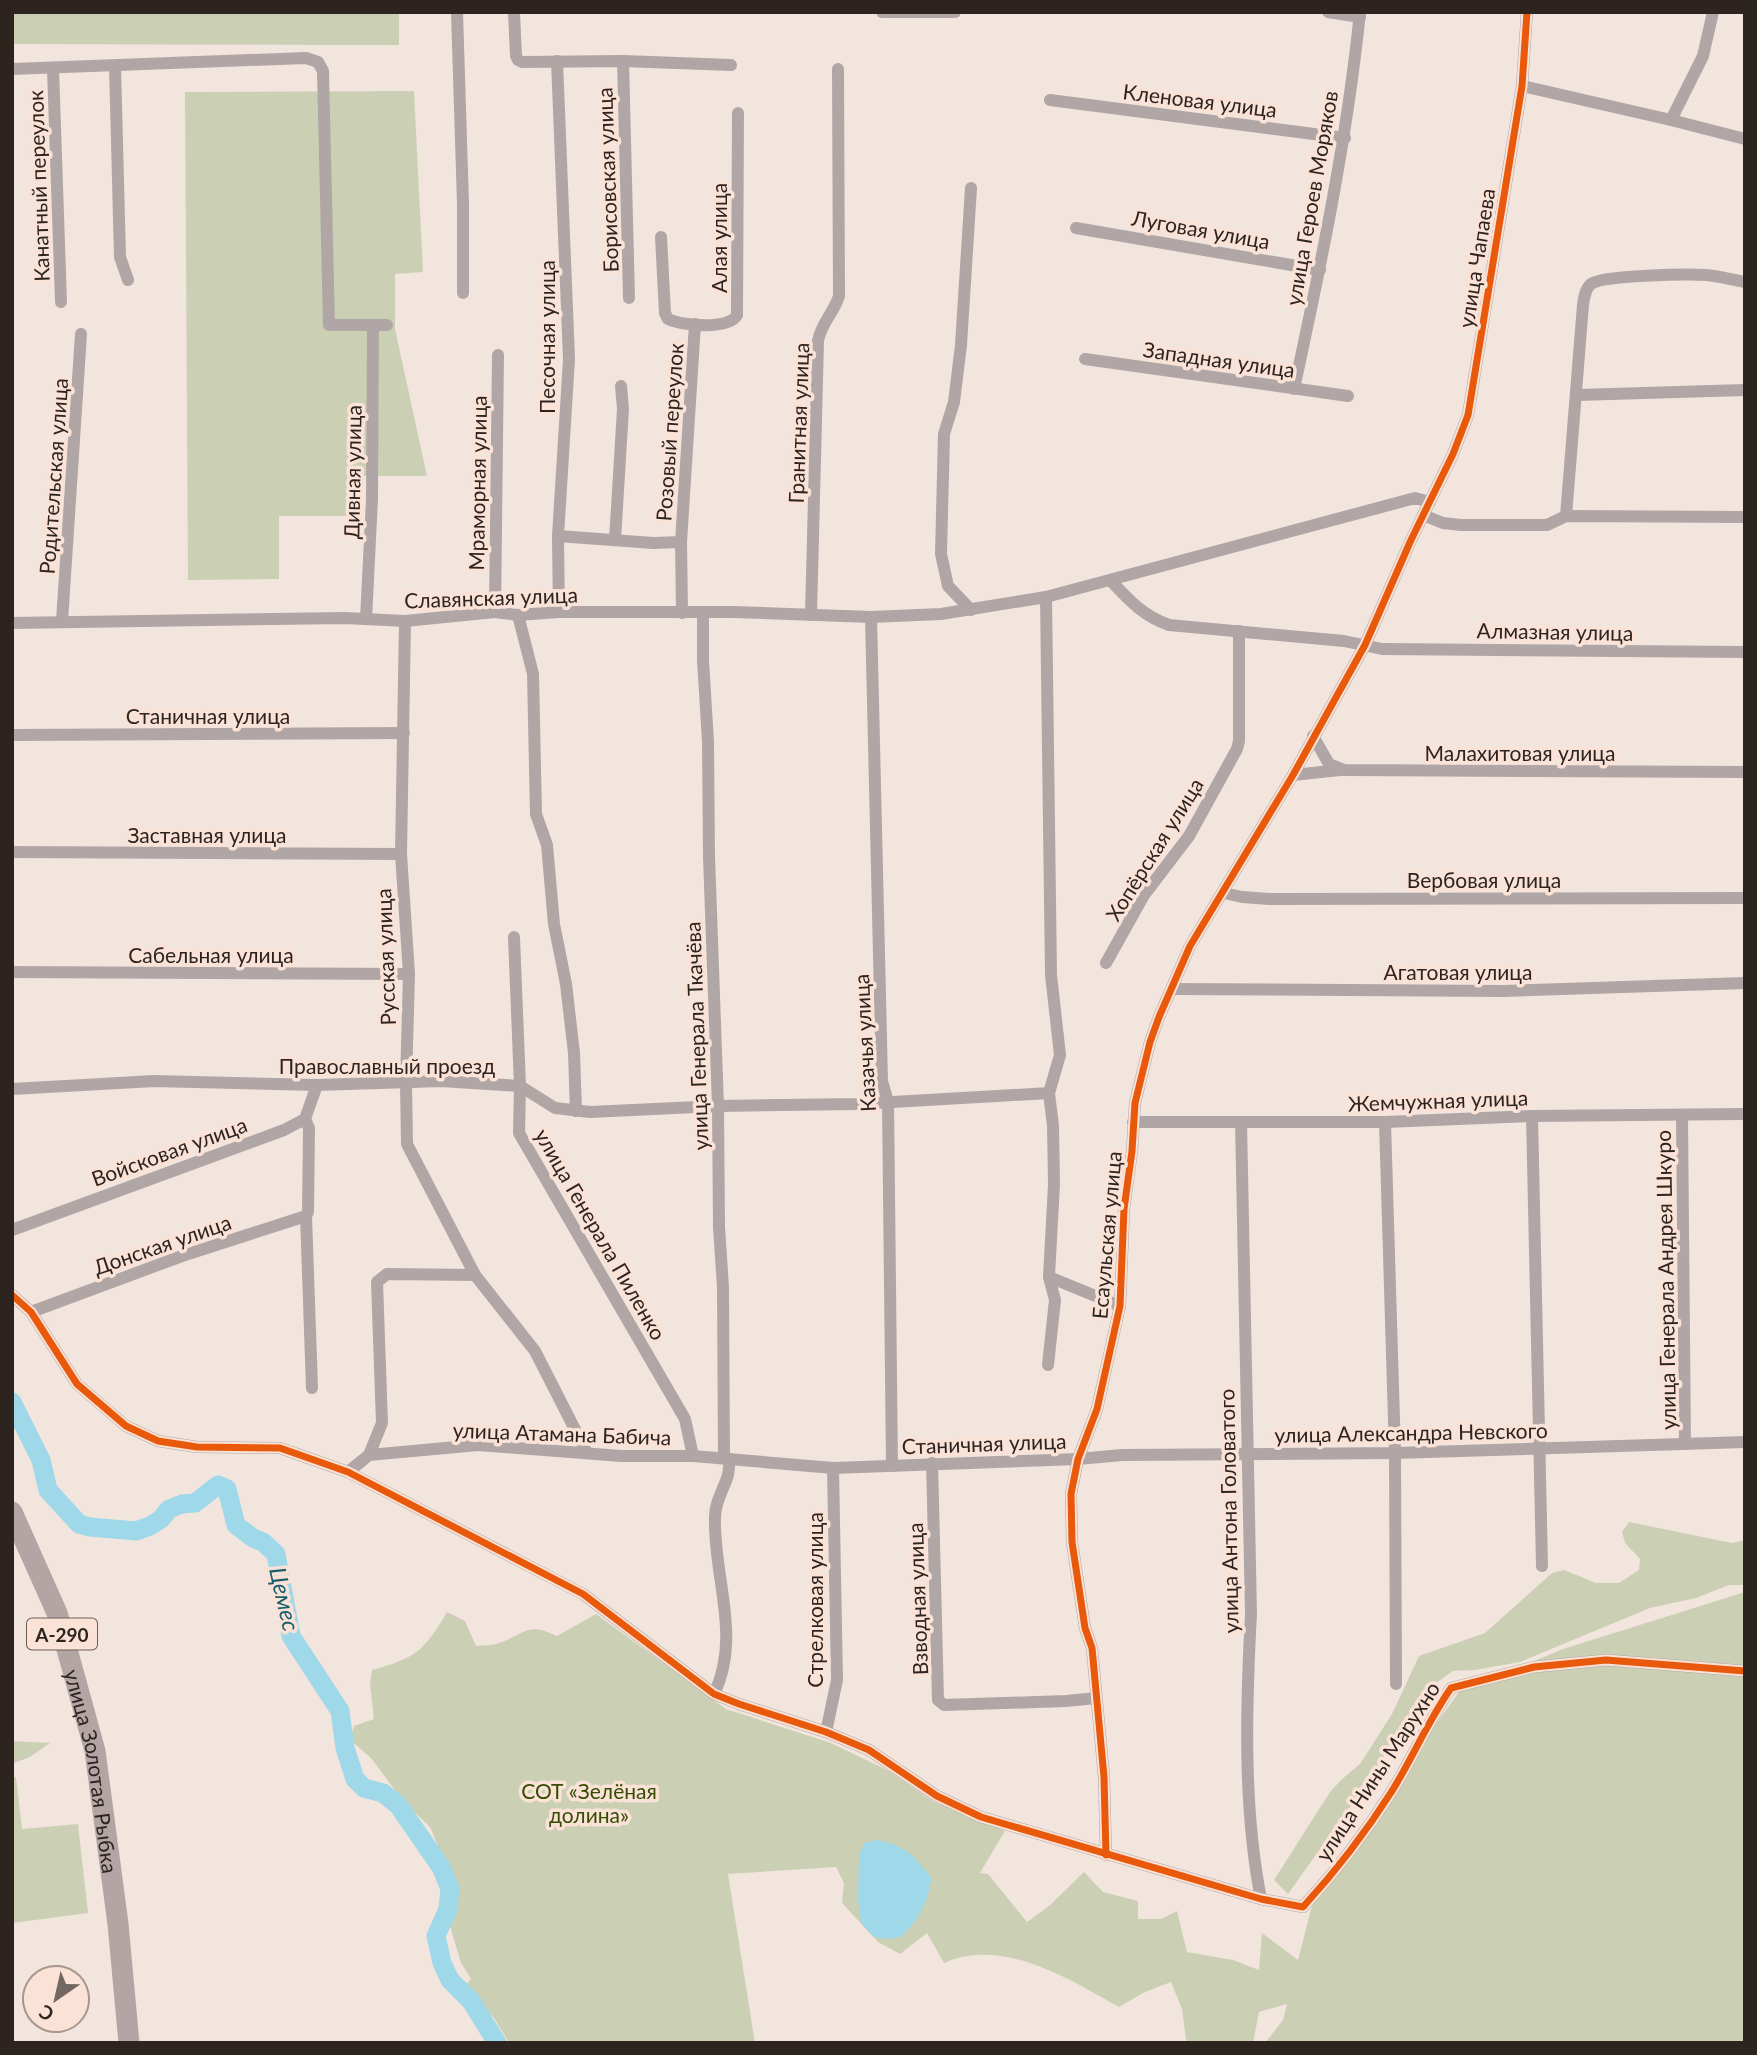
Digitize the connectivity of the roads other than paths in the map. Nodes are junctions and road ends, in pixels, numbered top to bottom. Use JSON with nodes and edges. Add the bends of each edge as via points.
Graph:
{"nodes":[{"id":1,"x":457,"y":12,"type":"edge"},
{"id":2,"x":514,"y":12,"type":"edge"},
{"id":3,"x":882,"y":12,"type":"edge"},
{"id":4,"x":955,"y":12,"type":"edge"},
{"id":5,"x":1328,"y":12,"type":"edge"},
{"id":6,"x":1527,"y":12,"type":"edge"},
{"id":7,"x":1713,"y":12,"type":"edge"},
{"id":8,"x":1360,"y":15,"type":"edge"},
{"id":9,"x":557,"y":61,"type":"junction"},
{"id":10,"x":623,"y":61,"type":"junction"},
{"id":11,"x":731,"y":65,"type":"dead end"},
{"id":12,"x":115,"y":66,"type":"junction"},
{"id":13,"x":12,"y":69,"type":"edge"},
{"id":14,"x":52,"y":69,"type":"junction"},
{"id":15,"x":838,"y":69,"type":"dead end"},
{"id":16,"x":1522,"y":86,"type":"junction"},
{"id":17,"x":1050,"y":100,"type":"dead end"},
{"id":18,"x":738,"y":113,"type":"dead end"},
{"id":19,"x":1671,"y":120,"type":"junction"},
{"id":20,"x":1345,"y":138,"type":"junction"},
{"id":21,"x":1745,"y":139,"type":"edge"},
{"id":22,"x":971,"y":188,"type":"dead end"},
{"id":23,"x":1076,"y":228,"type":"dead end"},
{"id":24,"x":660,"y":236,"type":"dead end"},
{"id":25,"x":1320,"y":270,"type":"junction"},
{"id":26,"x":128,"y":280,"type":"dead end"},
{"id":27,"x":1745,"y":282,"type":"edge"},
{"id":28,"x":463,"y":293,"type":"dead end"},
{"id":29,"x":629,"y":298,"type":"dead end"},
{"id":30,"x":61,"y":302,"type":"dead end"},
{"id":31,"x":695,"y":324,"type":"junction"},
{"id":32,"x":373,"y":325,"type":"junction"},
{"id":33,"x":387,"y":326,"type":"dead end"},
{"id":34,"x":82,"y":334,"type":"dead end"},
{"id":35,"x":498,"y":355,"type":"dead end"},
{"id":36,"x":1085,"y":359,"type":"dead end"},
{"id":37,"x":621,"y":386,"type":"dead end"},
{"id":38,"x":1294,"y":389,"type":"junction"},
{"id":39,"x":1745,"y":390,"type":"edge"},
{"id":40,"x":1577,"y":395,"type":"junction"},
{"id":41,"x":1348,"y":396,"type":"dead end"},
{"id":42,"x":1430,"y":502,"type":"junction"},
{"id":43,"x":1423,"y":515,"type":"junction"},
{"id":44,"x":1566,"y":516,"type":"junction"},
{"id":45,"x":1745,"y":517,"type":"edge"},
{"id":46,"x":558,"y":536,"type":"junction"},
{"id":47,"x":615,"y":540,"type":"junction"},
{"id":48,"x":681,"y":542,"type":"junction"},
{"id":49,"x":1110,"y":580,"type":"junction"},
{"id":50,"x":1046,"y":597,"type":"junction"},
{"id":51,"x":971,"y":610,"type":"junction"},
{"id":52,"x":495,"y":612,"type":"junction"},
{"id":53,"x":559,"y":612,"type":"junction"},
{"id":54,"x":703,"y":612,"type":"junction"},
{"id":55,"x":682,"y":613,"type":"junction"},
{"id":56,"x":518,"y":615,"type":"junction"},
{"id":57,"x":811,"y":615,"type":"junction"},
{"id":58,"x":871,"y":617,"type":"junction"},
{"id":59,"x":366,"y":619,"type":"junction"},
{"id":60,"x":62,"y":621,"type":"junction"},
{"id":61,"x":405,"y":621,"type":"junction"},
{"id":62,"x":12,"y":623,"type":"edge"},
{"id":63,"x":1239,"y":631,"type":"junction"},
{"id":64,"x":1365,"y":645,"type":"junction"},
{"id":65,"x":1745,"y":652,"type":"edge"},
{"id":66,"x":404,"y":733,"type":"junction"},
{"id":67,"x":12,"y":735,"type":"edge"},
{"id":68,"x":1313,"y":736,"type":"junction"},
{"id":69,"x":1344,"y":770,"type":"junction"},
{"id":70,"x":1745,"y":772,"type":"edge"},
{"id":71,"x":1293,"y":775,"type":"junction"},
{"id":72,"x":12,"y":852,"type":"edge"},
{"id":73,"x":401,"y":855,"type":"junction"},
{"id":74,"x":1224,"y":893,"type":"junction"},
{"id":75,"x":1745,"y":898,"type":"edge"},
{"id":76,"x":514,"y":937,"type":"dead end"},
{"id":77,"x":1106,"y":962,"type":"dead end"},
{"id":78,"x":12,"y":972,"type":"edge"},
{"id":79,"x":409,"y":974,"type":"junction"},
{"id":80,"x":1745,"y":983,"type":"edge"},
{"id":81,"x":1172,"y":989,"type":"junction"},
{"id":82,"x":406,"y":1083,"type":"junction"},
{"id":83,"x":317,"y":1085,"type":"junction"},
{"id":84,"x":520,"y":1086,"type":"junction"},
{"id":85,"x":12,"y":1089,"type":"edge"},
{"id":86,"x":1049,"y":1093,"type":"junction"},
{"id":87,"x":888,"y":1102,"type":"junction"},
{"id":88,"x":718,"y":1106,"type":"junction"},
{"id":89,"x":576,"y":1111,"type":"junction"},
{"id":90,"x":1745,"y":1114,"type":"edge"},
{"id":91,"x":1682,"y":1115,"type":"junction"},
{"id":92,"x":1532,"y":1116,"type":"junction"},
{"id":93,"x":305,"y":1119,"type":"junction"},
{"id":94,"x":1133,"y":1122,"type":"junction"},
{"id":95,"x":1241,"y":1122,"type":"junction"},
{"id":96,"x":1385,"y":1122,"type":"junction"},
{"id":97,"x":306,"y":1216,"type":"junction"},
{"id":98,"x":12,"y":1230,"type":"edge"},
{"id":99,"x":475,"y":1275,"type":"junction"},
{"id":100,"x":1049,"y":1277,"type":"junction"},
{"id":101,"x":12,"y":1295,"type":"edge"},
{"id":102,"x":1120,"y":1306,"type":"junction"},
{"id":103,"x":31,"y":1312,"type":"junction"},
{"id":104,"x":1048,"y":1365,"type":"dead end"},
{"id":105,"x":312,"y":1388,"type":"dead end"},
{"id":106,"x":1745,"y":1442,"type":"edge"},
{"id":107,"x":1685,"y":1444,"type":"junction"},
{"id":108,"x":1541,"y":1448,"type":"junction"},
{"id":109,"x":587,"y":1453,"type":"junction"},
{"id":110,"x":1395,"y":1453,"type":"junction"},
{"id":111,"x":369,"y":1455,"type":"junction"},
{"id":112,"x":1246,"y":1455,"type":"junction"},
{"id":113,"x":693,"y":1456,"type":"junction"},
{"id":114,"x":727,"y":1459,"type":"junction"},
{"id":115,"x":1078,"y":1459,"type":"junction"},
{"id":116,"x":932,"y":1463,"type":"junction"},
{"id":117,"x":892,"y":1466,"type":"junction"},
{"id":118,"x":833,"y":1468,"type":"junction"},
{"id":119,"x":348,"y":1472,"type":"junction"},
{"id":120,"x":12,"y":1512,"type":"edge"},
{"id":121,"x":1542,"y":1566,"type":"dead end"},
{"id":122,"x":1745,"y":1671,"type":"edge"},
{"id":123,"x":1395,"y":1684,"type":"dead end"},
{"id":124,"x":714,"y":1694,"type":"junction"},
{"id":125,"x":1096,"y":1698,"type":"junction"},
{"id":126,"x":826,"y":1732,"type":"junction"},
{"id":127,"x":1106,"y":1854,"type":"junction"},
{"id":128,"x":1261,"y":1899,"type":"junction"},
{"id":129,"x":129,"y":2043,"type":"edge"}],
"edges":[{"from":1,"to":28,"type":"street"},
{"from":2,"to":9,"type":"street","via":[[518,60]]},
{"from":3,"to":4,"type":"street"},
{"from":5,"to":8,"type":"street"},
{"from":6,"to":16,"type":"street","name":"улица Чапаева"},
{"from":7,"to":19,"type":"street","via":[[1703,56]]},
{"from":8,"to":20,"type":"street","name":"улица Героев Моряков"},
{"from":9,"to":10,"type":"street"},
{"from":9,"to":46,"type":"street","name":"Песочная улица","via":[[569,359]]},
{"from":10,"to":11,"type":"street"},
{"from":10,"to":29,"type":"street","name":"Борисовская улица"},
{"from":12,"to":14,"type":"street"},
{"from":12,"to":26,"type":"street","via":[[120,257]]},
{"from":12,"to":32,"type":"street","via":[[306,58],[318,62],[323,71],[329,325]]},
{"from":13,"to":14,"type":"street"},
{"from":14,"to":30,"type":"street","name":"Канатный переулок"},
{"from":15,"to":57,"type":"street","name":"Гранитная улица","via":[[839,296],[818,341]]},
{"from":16,"to":19,"type":"street"},
{"from":16,"to":42,"type":"street","name":"улица Чапаева","via":[[1468,415]]},
{"from":17,"to":20,"type":"street","name":"Кленовая улица"},
{"from":18,"to":31,"type":"street","name":"Алая улица","via":[[737,315],[727,324]]},
{"from":19,"to":21,"type":"street"},
{"from":20,"to":25,"type":"street","name":"улица Героев Моряков"},
{"from":22,"to":51,"type":"street","via":[[961,345],[954,402],[943,434],[941,554],[948,586]]},
{"from":23,"to":25,"type":"street","name":"Луговая улица"},
{"from":24,"to":31,"type":"street","via":[[665,313],[674,322]]},
{"from":25,"to":38,"type":"street","name":"улица Героев Моряков"},
{"from":27,"to":40,"type":"street","via":[[1682,275],[1603,280],[1590,285],[1583,305]]},
{"from":31,"to":48,"type":"street","name":"Розовый переулок"},
{"from":32,"to":33,"type":"street"},
{"from":32,"to":59,"type":"street","name":"Дивная улица"},
{"from":34,"to":60,"type":"street","name":"Родительская улица"},
{"from":35,"to":52,"type":"street","name":"Мраморная улица"},
{"from":36,"to":38,"type":"street","name":"Западная улица"},
{"from":37,"to":47,"type":"street"},
{"from":38,"to":41,"type":"street","name":"Западная улица"},
{"from":39,"to":40,"type":"street"},
{"from":40,"to":44,"type":"street"},
{"from":42,"to":43,"type":"street","name":"улица Чапаева"},
{"from":42,"to":49,"type":"street","via":[[1415,498]]},
{"from":43,"to":44,"type":"street","via":[[1461,525],[1547,524]]},
{"from":43,"to":64,"type":"street","name":"улица Чапаева"},
{"from":44,"to":45,"type":"street"},
{"from":46,"to":47,"type":"street"},
{"from":46,"to":53,"type":"street","name":"Песочная улица"},
{"from":47,"to":48,"type":"street"},
{"from":48,"to":55,"type":"street","name":"Розовый переулок"},
{"from":49,"to":50,"type":"street"},
{"from":49,"to":63,"type":"street","name":"Алмазная улица","via":[[1152,619],[1169,625]]},
{"from":50,"to":51,"type":"street","name":"Славянская улица"},
{"from":50,"to":86,"type":"street","via":[[1051,975],[1060,1055]]},
{"from":51,"to":58,"type":"street","name":"Славянская улица"},
{"from":52,"to":56,"type":"street","name":"Славянская улица"},
{"from":52,"to":61,"type":"street","name":"Славянская улица"},
{"from":53,"to":55,"type":"street","name":"Славянская улица"},
{"from":53,"to":56,"type":"street","name":"Славянская улица"},
{"from":54,"to":55,"type":"street","name":"Славянская улица"},
{"from":54,"to":57,"type":"street","name":"Славянская улица"},
{"from":54,"to":88,"type":"street","name":"улица Генерала Ткачёва"},
{"from":56,"to":89,"type":"street","name":"улица Генерала Пиленко","via":[[533,674],[536,814],[547,845],[554,924],[566,984]]},
{"from":57,"to":58,"type":"street","name":"Славянская улица"},
{"from":58,"to":87,"type":"street","name":"Казачья улица","via":[[882,1081]]},
{"from":59,"to":60,"type":"street","name":"Славянская улица"},
{"from":59,"to":61,"type":"street","name":"Славянская улица"},
{"from":60,"to":62,"type":"street","name":"Славянская улица"},
{"from":61,"to":66,"type":"street","name":"Русская улица"},
{"from":63,"to":64,"type":"street","name":"Алмазная улица"},
{"from":63,"to":77,"type":"street","name":"Хопёрская улица","via":[[1237,748],[1189,836],[1144,895]]},
{"from":64,"to":65,"type":"street","name":"Алмазная улица","via":[[1382,649]]},
{"from":64,"to":68,"type":"street","name":"Есаульская улица"},
{"from":66,"to":67,"type":"street","name":"Станичная улица"},
{"from":66,"to":73,"type":"street","name":"Русская улица"},
{"from":68,"to":69,"type":"street","via":[[1328,764]]},
{"from":68,"to":71,"type":"street","name":"Есаульская улица"},
{"from":69,"to":70,"type":"street","name":"Малахитовая улица"},
{"from":69,"to":71,"type":"street","name":"Малахитовая улица"},
{"from":71,"to":74,"type":"street","name":"Есаульская улица"},
{"from":72,"to":73,"type":"street","name":"Заставная улица"},
{"from":73,"to":79,"type":"street","name":"Русская улица"},
{"from":74,"to":75,"type":"street","name":"Вербовая улица","via":[[1269,899]]},
{"from":74,"to":81,"type":"street","name":"Есаульская улица"},
{"from":76,"to":84,"type":"street","name":"улица Генерала Пиленко"},
{"from":78,"to":79,"type":"street","name":"Сабельная улица"},
{"from":79,"to":82,"type":"street","name":"Русская улица"},
{"from":80,"to":81,"type":"street","name":"Агатовая улица","via":[[1504,991]]},
{"from":81,"to":94,"type":"street","name":"Есаульская улица","via":[[1150,1042]]},
{"from":82,"to":83,"type":"street","name":"Православный проезд"},
{"from":82,"to":84,"type":"street","name":"Православный проезд"},
{"from":82,"to":99,"type":"street","name":"Русская улица","via":[[408,1144]]},
{"from":83,"to":85,"type":"street","name":"Православный проезд","via":[[154,1081]]},
{"from":83,"to":93,"type":"street"},
{"from":84,"to":89,"type":"street","name":"Православный проезд","via":[[555,1108]]},
{"from":84,"to":113,"type":"street","name":"улица Генерала Пиленко","via":[[519,1133],[685,1419]]},
{"from":86,"to":87,"type":"street","name":"Православный проезд"},
{"from":86,"to":100,"type":"street","via":[[1054,1184]]},
{"from":87,"to":88,"type":"street","name":"Православный проезд"},
{"from":87,"to":117,"type":"street","name":"Казачья улица"},
{"from":88,"to":89,"type":"street","name":"Православный проезд"},
{"from":88,"to":114,"type":"street","name":"улица Генерала Ткачёва"},
{"from":90,"to":91,"type":"street","name":"Жемчужная улица"},
{"from":91,"to":92,"type":"street","name":"Жемчужная улица"},
{"from":91,"to":107,"type":"street","name":"улица Генерала Андрея Шкуро"},
{"from":92,"to":96,"type":"street","name":"Жемчужная улица"},
{"from":92,"to":108,"type":"street"},
{"from":93,"to":97,"type":"street","via":[[309,1128]]},
{"from":93,"to":98,"type":"street","name":"Войсковая улица"},
{"from":94,"to":95,"type":"street","name":"Жемчужная улица"},
{"from":94,"to":102,"type":"street","name":"Есаульская улица"},
{"from":95,"to":96,"type":"street","name":"Жемчужная улица"},
{"from":95,"to":112,"type":"street","name":"улица Антона Головатого"},
{"from":96,"to":110,"type":"street"},
{"from":97,"to":103,"type":"street","name":"Донская улица"},
{"from":97,"to":105,"type":"street"},
{"from":99,"to":109,"type":"street","name":"Русская улица","via":[[535,1351]]},
{"from":99,"to":111,"type":"street","via":[[387,1274],[379,1278],[382,1423]]},
{"from":100,"to":102,"type":"street"},
{"from":100,"to":104,"type":"street","via":[[1055,1300]]},
{"from":101,"to":103,"type":"street"},
{"from":102,"to":115,"type":"street","name":"Есаульская улица","via":[[1097,1409]]},
{"from":103,"to":119,"type":"street","via":[[77,1384],[126,1426],[158,1441],[197,1447],[280,1448]]},
{"from":106,"to":107,"type":"street","name":"улица Александра Невского"},
{"from":107,"to":108,"type":"street","name":"улица Александра Невского"},
{"from":108,"to":110,"type":"street","name":"улица Александра Невского"},
{"from":108,"to":121,"type":"street"},
{"from":109,"to":111,"type":"street","name":"улица Атамана Бабича","via":[[478,1445]]},
{"from":109,"to":113,"type":"street","name":"улица Атамана Бабича"},
{"from":110,"to":112,"type":"street","name":"улица Александра Невского"},
{"from":110,"to":123,"type":"street"},
{"from":111,"to":119,"type":"street"},
{"from":112,"to":115,"type":"street","name":"улица Александра Невского"},
{"from":112,"to":128,"type":"street","name":"улица Антона Головатого","via":[[1250,1800],[1252,1856]]},
{"from":113,"to":114,"type":"street","name":"улица Атамана Бабича"},
{"from":114,"to":118,"type":"street","name":"улица Атамана Бабича"},
{"from":114,"to":124,"type":"street","name":"улица Генерала Ткачёва","via":[[728,1476],[715,1516],[727,1644],[723,1676]]},
{"from":115,"to":116,"type":"street","name":"Станичная улица"},
{"from":115,"to":125,"type":"street","name":"Есаульская улица","via":[[1071,1494],[1072,1542],[1085,1629],[1093,1648]]},
{"from":116,"to":117,"type":"street","name":"Станичная улица"},
{"from":116,"to":125,"type":"street","name":"Взводная улица","via":[[938,1700],[944,1705]]},
{"from":117,"to":118,"type":"street","name":"улица Атамана Бабича"},
{"from":118,"to":126,"type":"street","name":"Стрелковая улица","via":[[837,1680]]},
{"from":119,"to":124,"type":"street","via":[[583,1594]]},
{"from":120,"to":129,"type":"highway","name":"улица Золотая Рыбка","number":"А-290","via":[[57,1613],[95,1751]]},
{"from":122,"to":128,"type":"street","name":"улица Нины Марухно","via":[[1606,1660],[1534,1667],[1451,1688],[1392,1791],[1331,1876],[1303,1907]]},
{"from":124,"to":126,"type":"street"},
{"from":125,"to":127,"type":"street","name":"Есаульская улица"},
{"from":126,"to":127,"type":"street","via":[[869,1750],[937,1796],[981,1817]]},
{"from":127,"to":128,"type":"street"}]}
